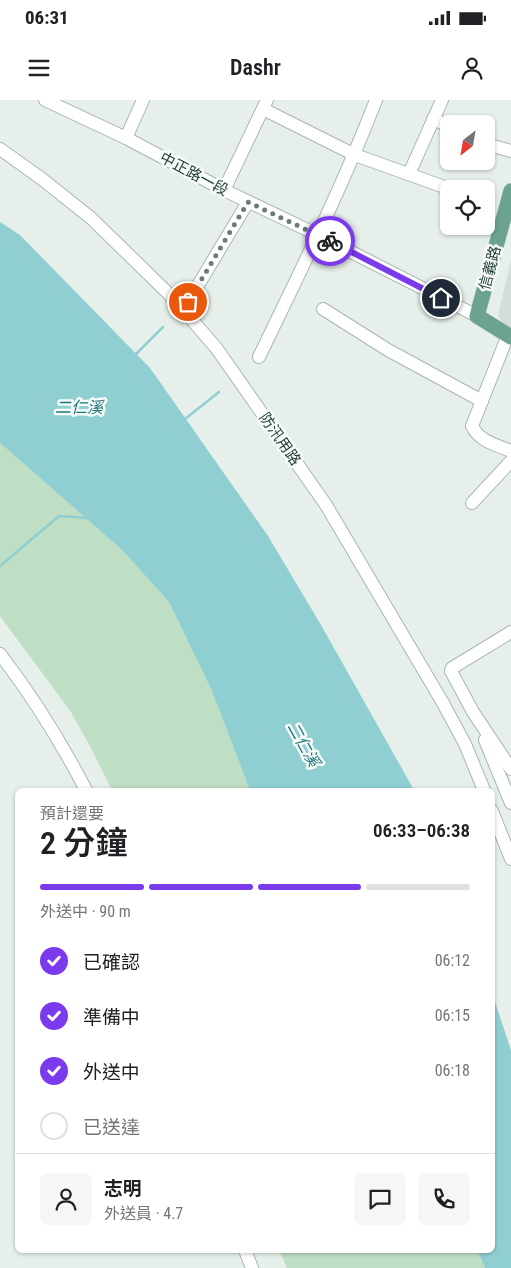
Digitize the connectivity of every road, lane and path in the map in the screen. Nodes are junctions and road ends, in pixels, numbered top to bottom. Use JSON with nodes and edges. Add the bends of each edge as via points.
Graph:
{"nodes":[{"id":1,"x":45,"y":100,"type":"edge"},
{"id":2,"x":142,"y":100,"type":"edge"},
{"id":3,"x":376,"y":100,"type":"edge"},
{"id":4,"x":442,"y":100,"type":"edge"},
{"id":5,"x":265,"y":104,"type":"edge"},
{"id":6,"x":433,"y":119,"type":"junction"},
{"id":7,"x":440,"y":122,"type":"edge"},
{"id":8,"x":126,"y":138,"type":"junction"},
{"id":9,"x":495,"y":147,"type":"edge"},
{"id":10,"x":0,"y":149,"type":"edge"},
{"id":11,"x":511,"y":151,"type":"edge"},
{"id":12,"x":355,"y":155,"type":"junction"},
{"id":13,"x":409,"y":174,"type":"junction"},
{"id":14,"x":440,"y":185,"type":"edge"},
{"id":15,"x":224,"y":190,"type":"junction"},
{"id":16,"x":511,"y":192,"type":"edge"},
{"id":17,"x":248,"y":202,"type":"junction"},
{"id":18,"x":318,"y":235,"type":"junction"},
{"id":19,"x":188,"y":302,"type":"dead end"},
{"id":20,"x":323,"y":309,"type":"dead end"},
{"id":21,"x":477,"y":316,"type":"junction"},
{"id":22,"x":509,"y":336,"type":"edge"},
{"id":23,"x":259,"y":357,"type":"dead end"},
{"id":24,"x":482,"y":401,"type":"junction"},
{"id":25,"x":511,"y":451,"type":"edge"},
{"id":26,"x":511,"y":462,"type":"edge"},
{"id":27,"x":472,"y":503,"type":"dead end"},
{"id":28,"x":511,"y":632,"type":"edge"},
{"id":29,"x":0,"y":654,"type":"edge"},
{"id":30,"x":473,"y":712,"type":"junction"},
{"id":31,"x":511,"y":769,"type":"edge"},
{"id":32,"x":85,"y":788,"type":"edge"},
{"id":33,"x":483,"y":788,"type":"edge"},
{"id":34,"x":511,"y":802,"type":"edge"},
{"id":35,"x":495,"y":819,"type":"edge"},
{"id":36,"x":511,"y":859,"type":"edge"},
{"id":37,"x":246,"y":1253,"type":"edge"},
{"id":38,"x":252,"y":1268,"type":"edge"}],
"edges":[{"from":1,"to":8,"type":"street","name":"中正路一段"},
{"from":2,"to":8,"type":"street"},
{"from":3,"to":12,"type":"street"},
{"from":4,"to":6,"type":"street"},
{"from":5,"to":12,"type":"street"},
{"from":5,"to":15,"type":"street"},
{"from":6,"to":7,"type":"street"},
{"from":6,"to":13,"type":"street"},
{"from":8,"to":15,"type":"street","name":"中正路一段"},
{"from":9,"to":11,"type":"street"},
{"from":10,"to":33,"type":"street","name":"防汛用路","via":[[91,218],[176,300],[217,349],[326,505],[465,744]]},
{"from":12,"to":13,"type":"street"},
{"from":12,"to":18,"type":"street"},
{"from":13,"to":14,"type":"street"},
{"from":15,"to":17,"type":"street","name":"中正路一段"},
{"from":16,"to":21,"type":"main road","name":"信義路"},
{"from":17,"to":18,"type":"street","name":"中正路一段"},
{"from":17,"to":19,"type":"street"},
{"from":18,"to":21,"type":"street","name":"中正路一段"},
{"from":18,"to":23,"type":"street"},
{"from":20,"to":24,"type":"street","via":[[388,350]]},
{"from":21,"to":22,"type":"main road"},
{"from":22,"to":24,"type":"street"},
{"from":24,"to":25,"type":"street","via":[[472,421],[474,431],[490,443]]},
{"from":26,"to":27,"type":"street"},
{"from":28,"to":30,"type":"street","via":[[452,668]]},
{"from":29,"to":32,"type":"street","via":[[65,750]]},
{"from":30,"to":31,"type":"street"},
{"from":30,"to":34,"type":"street"},
{"from":35,"to":36,"type":"street"},
{"from":37,"to":38,"type":"street"}]}
